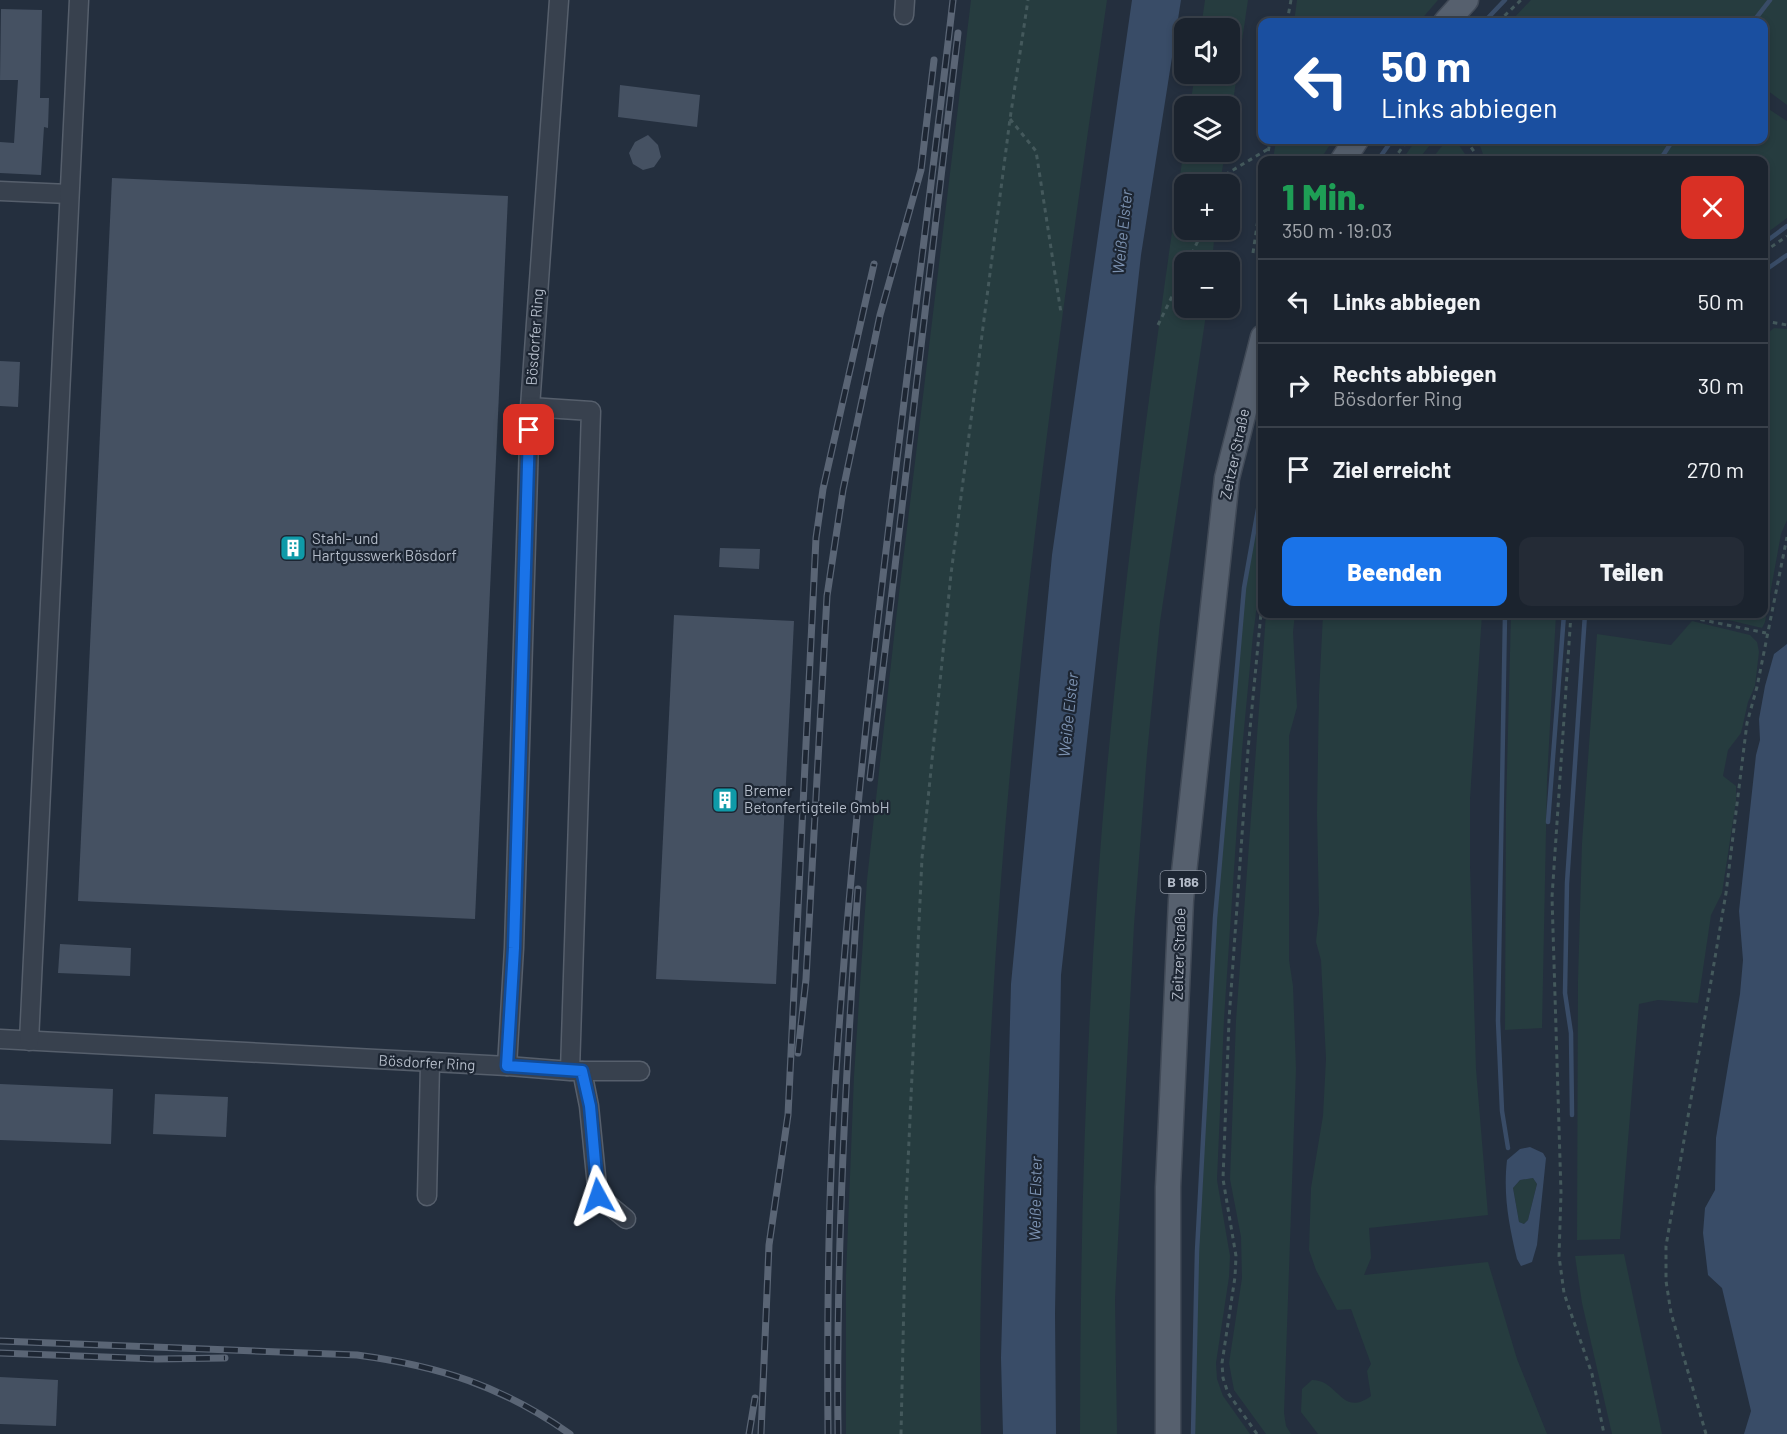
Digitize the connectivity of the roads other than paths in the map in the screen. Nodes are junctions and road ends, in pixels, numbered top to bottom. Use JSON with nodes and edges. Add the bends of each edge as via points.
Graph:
{"nodes":[{"id":1,"x":79,"y":0,"type":"edge"},
{"id":2,"x":558,"y":0,"type":"edge"},
{"id":3,"x":1466,"y":0,"type":"edge"},
{"id":4,"x":1450,"y":18,"type":"edge"},
{"id":5,"x":0,"y":191,"type":"edge"},
{"id":6,"x":69,"y":194,"type":"junction"},
{"id":7,"x":1258,"y":357,"type":"edge"},
{"id":8,"x":530,"y":406,"type":"junction"},
{"id":9,"x":0,"y":1039,"type":"edge"},
{"id":10,"x":29,"y":1041,"type":"junction"},
{"id":11,"x":430,"y":1064,"type":"junction"},
{"id":12,"x":507,"y":1066,"type":"junction"},
{"id":13,"x":576,"y":1071,"type":"junction"},
{"id":14,"x":640,"y":1071,"type":"dead end"},
{"id":15,"x":426,"y":1196,"type":"dead end"},
{"id":16,"x":626,"y":1219,"type":"dead end"},
{"id":17,"x":1168,"y":1434,"type":"edge"}],
"edges":[{"from":1,"to":6,"type":"street"},
{"from":2,"to":8,"type":"street","name":"Bösdorfer Ring"},
{"from":3,"to":4,"type":"main road"},
{"from":5,"to":6,"type":"street"},
{"from":6,"to":10,"type":"street"},
{"from":7,"to":17,"type":"main road","name":"Zeitzer Straße","number":"B 186","via":[[1227,478],[1181,900],[1168,1187]]},
{"from":8,"to":12,"type":"street","name":"Bösdorfer Ring"},
{"from":8,"to":13,"type":"street","via":[[591,411]]},
{"from":9,"to":10,"type":"street","name":"Bösdorfer Ring"},
{"from":10,"to":11,"type":"street","name":"Bösdorfer Ring"},
{"from":11,"to":12,"type":"street","name":"Bösdorfer Ring"},
{"from":11,"to":15,"type":"street"},
{"from":12,"to":13,"type":"street"},
{"from":13,"to":14,"type":"street"},
{"from":13,"to":16,"type":"street","via":[[590,1106],[598,1196]]}]}
